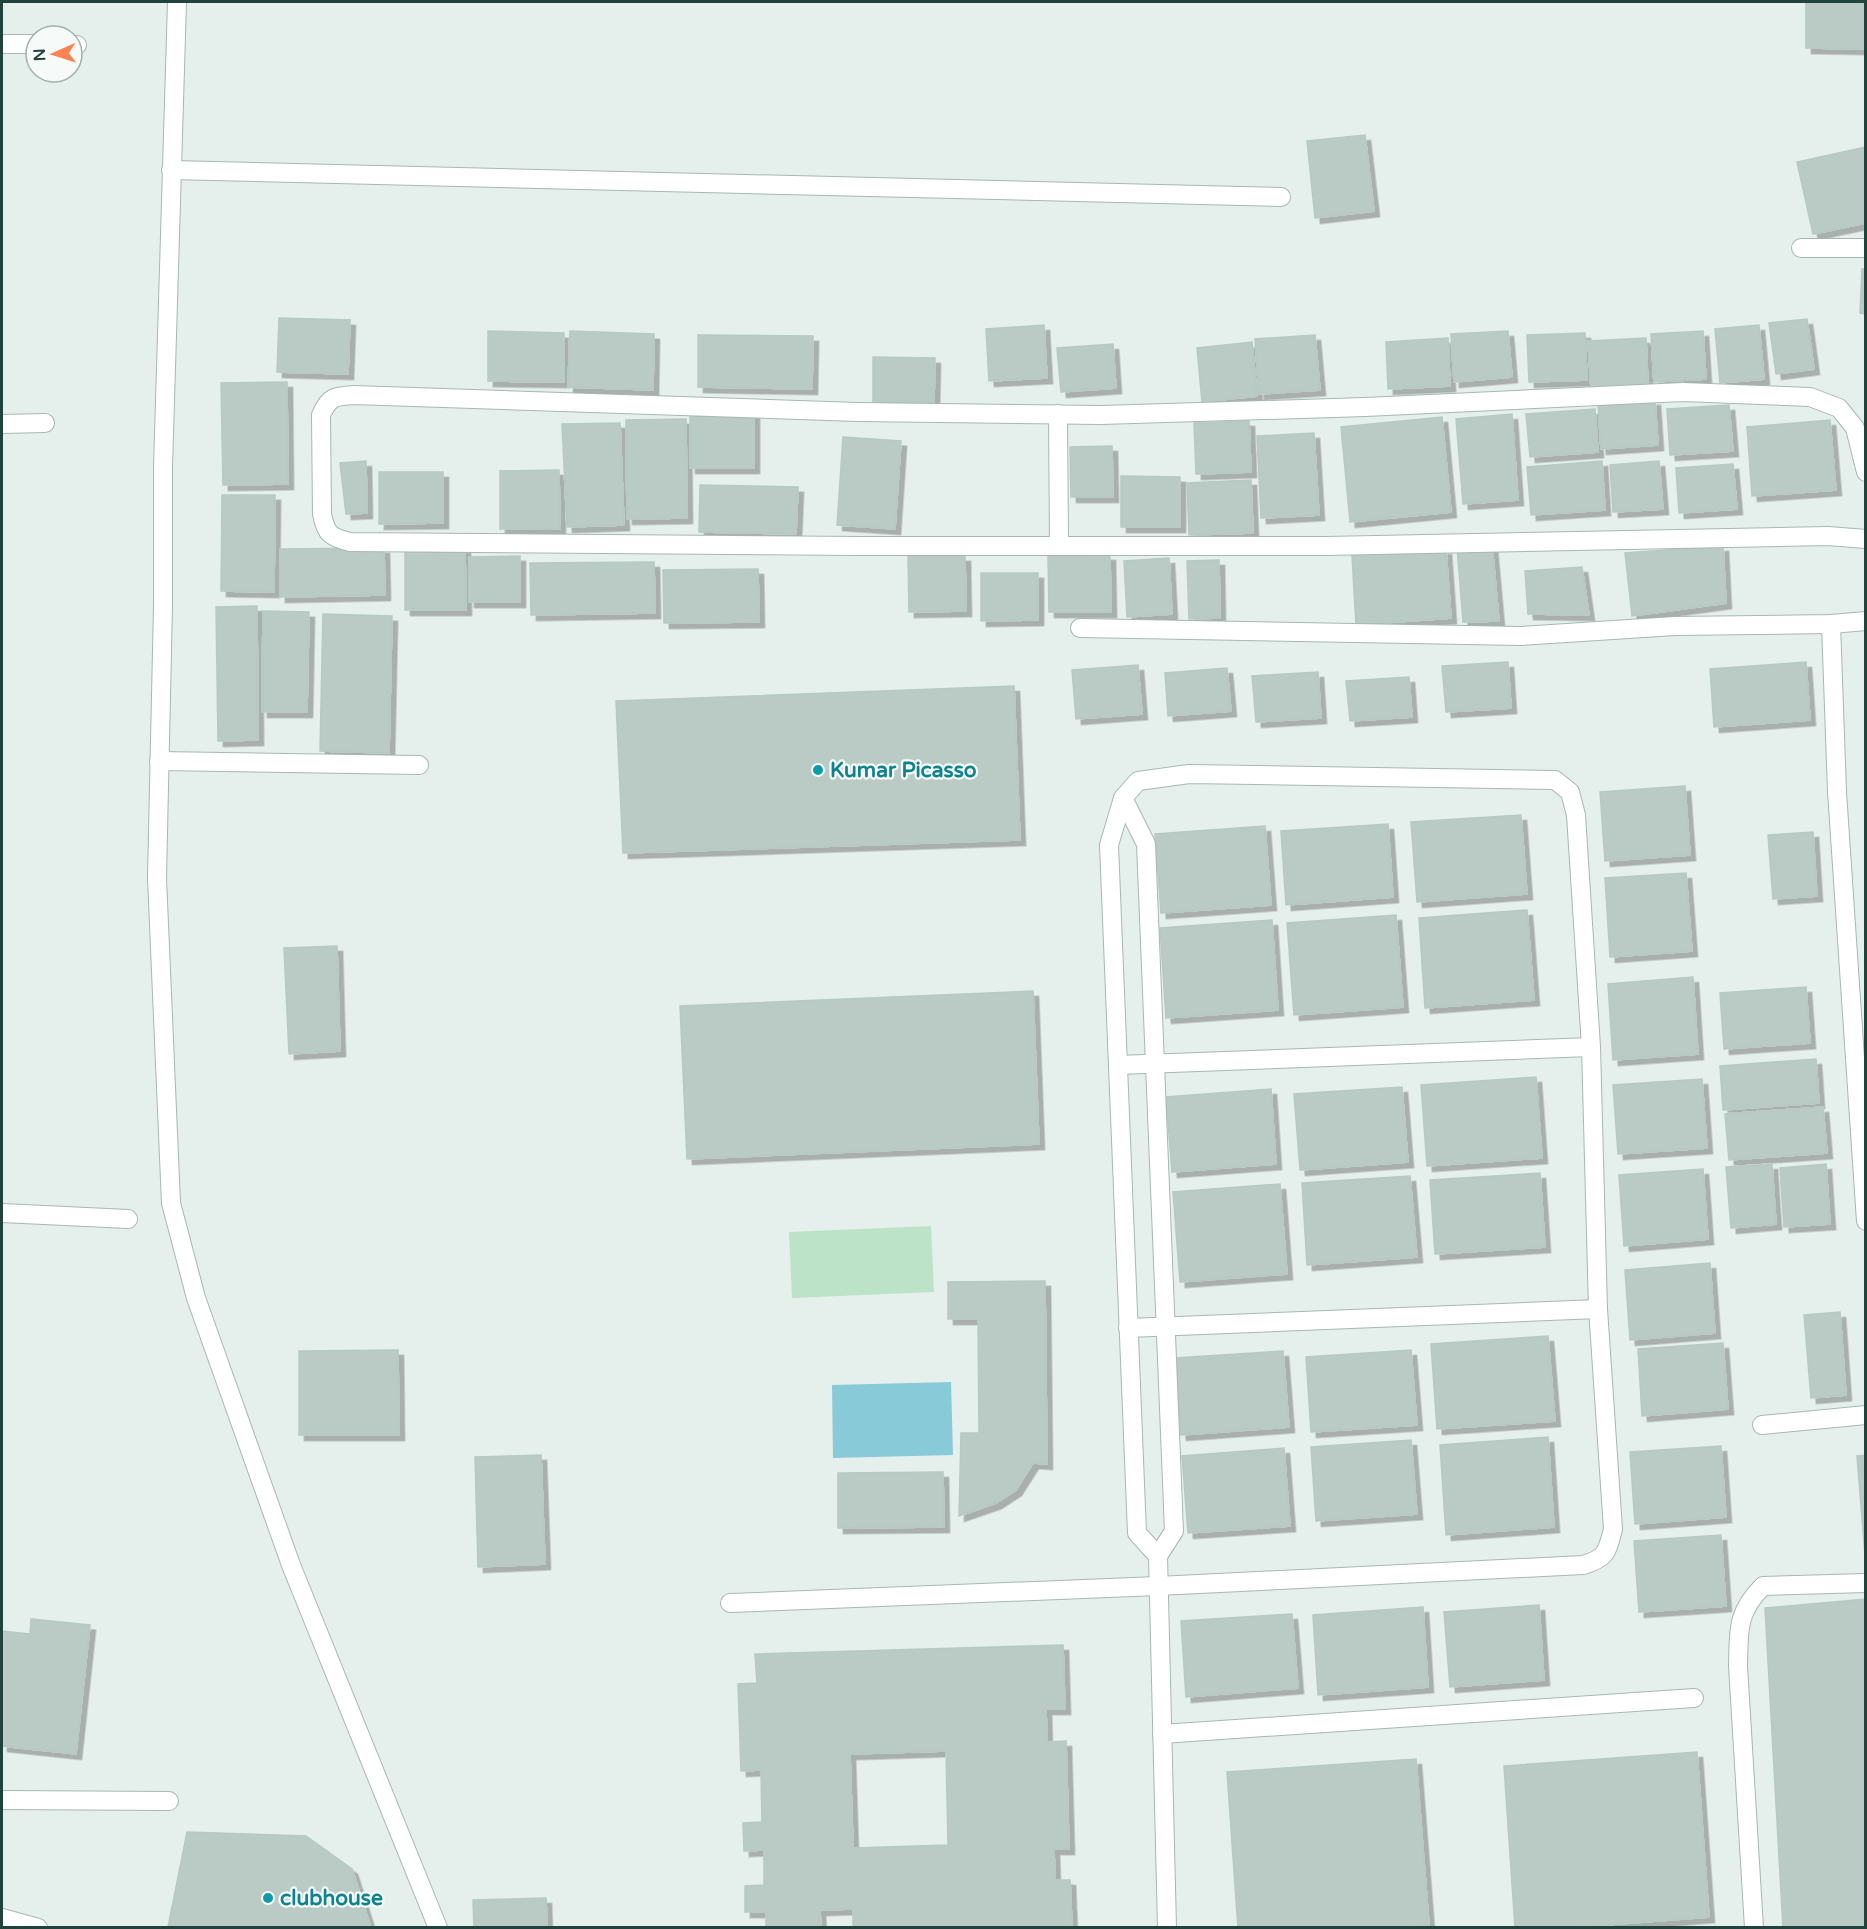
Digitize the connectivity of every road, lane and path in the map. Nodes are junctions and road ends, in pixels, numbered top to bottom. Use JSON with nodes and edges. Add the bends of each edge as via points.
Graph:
{"nodes":[{"id":1,"x":177,"y":2,"type":"edge"},
{"id":2,"x":2,"y":44,"type":"edge"},
{"id":3,"x":24,"y":44,"type":"edge"},
{"id":4,"x":171,"y":170,"type":"junction"},
{"id":5,"x":1281,"y":197,"type":"dead end"},
{"id":6,"x":1801,"y":248,"type":"dead end"},
{"id":7,"x":1866,"y":248,"type":"edge"},
{"id":8,"x":1058,"y":414,"type":"junction"},
{"id":9,"x":45,"y":423,"type":"dead end"},
{"id":10,"x":2,"y":424,"type":"edge"},
{"id":11,"x":1866,"y":472,"type":"edge"},
{"id":12,"x":1866,"y":539,"type":"edge"},
{"id":13,"x":1059,"y":545,"type":"junction"},
{"id":14,"x":1866,"y":621,"type":"edge"},
{"id":15,"x":1831,"y":624,"type":"junction"},
{"id":16,"x":1080,"y":628,"type":"dead end"},
{"id":17,"x":159,"y":761,"type":"junction"},
{"id":18,"x":419,"y":765,"type":"dead end"},
{"id":19,"x":1123,"y":798,"type":"junction"},
{"id":20,"x":1591,"y":1047,"type":"junction"},
{"id":21,"x":1154,"y":1063,"type":"junction"},
{"id":22,"x":1118,"y":1065,"type":"junction"},
{"id":23,"x":2,"y":1213,"type":"edge"},
{"id":24,"x":128,"y":1219,"type":"dead end"},
{"id":25,"x":1866,"y":1221,"type":"edge"},
{"id":26,"x":1598,"y":1310,"type":"junction"},
{"id":27,"x":1166,"y":1327,"type":"junction"},
{"id":28,"x":1128,"y":1328,"type":"junction"},
{"id":29,"x":1866,"y":1415,"type":"edge"},
{"id":30,"x":1762,"y":1425,"type":"dead end"},
{"id":31,"x":1158,"y":1556,"type":"junction"},
{"id":32,"x":1866,"y":1583,"type":"edge"},
{"id":33,"x":1158,"y":1586,"type":"junction"},
{"id":34,"x":730,"y":1604,"type":"dead end"},
{"id":35,"x":1694,"y":1698,"type":"dead end"},
{"id":36,"x":1162,"y":1734,"type":"junction"},
{"id":37,"x":2,"y":1800,"type":"edge"},
{"id":38,"x":169,"y":1801,"type":"dead end"},
{"id":39,"x":2,"y":1918,"type":"edge"},
{"id":40,"x":38,"y":1928,"type":"edge"},
{"id":41,"x":438,"y":1928,"type":"edge"},
{"id":42,"x":1167,"y":1928,"type":"edge"},
{"id":43,"x":1754,"y":1928,"type":"edge"}],
"edges":[{"from":1,"to":4,"type":"street"},
{"from":2,"to":3,"type":"street"},
{"from":4,"to":5,"type":"street"},
{"from":4,"to":17,"type":"street"},
{"from":6,"to":7,"type":"street"},
{"from":8,"to":11,"type":"street","via":[[1365,407],[1683,392],[1809,398],[1839,408],[1845,414],[1855,428]]},
{"from":8,"to":13,"type":"street"},
{"from":8,"to":13,"type":"street","via":[[339,396],[327,402],[321,415],[325,529],[335,538],[350,542]]},
{"from":9,"to":10,"type":"street"},
{"from":12,"to":13,"type":"street","via":[[1828,536],[1326,546]]},
{"from":14,"to":15,"type":"street"},
{"from":15,"to":16,"type":"street","via":[[1675,626],[1521,636]]},
{"from":15,"to":25,"type":"street","via":[[1837,792]]},
{"from":17,"to":18,"type":"street"},
{"from":17,"to":41,"type":"street","via":[[157,878],[171,1203],[196,1298],[291,1565]]},
{"from":19,"to":20,"type":"street","via":[[1138,781],[1189,774],[1555,780],[1570,792],[1576,815]]},
{"from":19,"to":21,"type":"street","via":[[1146,844]]},
{"from":19,"to":22,"type":"street","via":[[1109,845]]},
{"from":20,"to":21,"type":"street"},
{"from":20,"to":26,"type":"street"},
{"from":21,"to":22,"type":"street"},
{"from":21,"to":27,"type":"street"},
{"from":22,"to":28,"type":"street"},
{"from":23,"to":24,"type":"street"},
{"from":26,"to":27,"type":"street"},
{"from":26,"to":33,"type":"street","via":[[1613,1529],[1607,1550],[1598,1561],[1583,1565]]},
{"from":27,"to":28,"type":"street"},
{"from":27,"to":31,"type":"street","via":[[1174,1531]]},
{"from":28,"to":31,"type":"street","via":[[1137,1533]]},
{"from":29,"to":30,"type":"street"},
{"from":31,"to":33,"type":"street"},
{"from":32,"to":43,"type":"street","via":[[1763,1586],[1750,1599],[1739,1625],[1738,1666]]},
{"from":33,"to":34,"type":"street"},
{"from":33,"to":36,"type":"street"},
{"from":35,"to":36,"type":"street"},
{"from":36,"to":42,"type":"street"},
{"from":37,"to":38,"type":"street"},
{"from":39,"to":40,"type":"street"}]}
